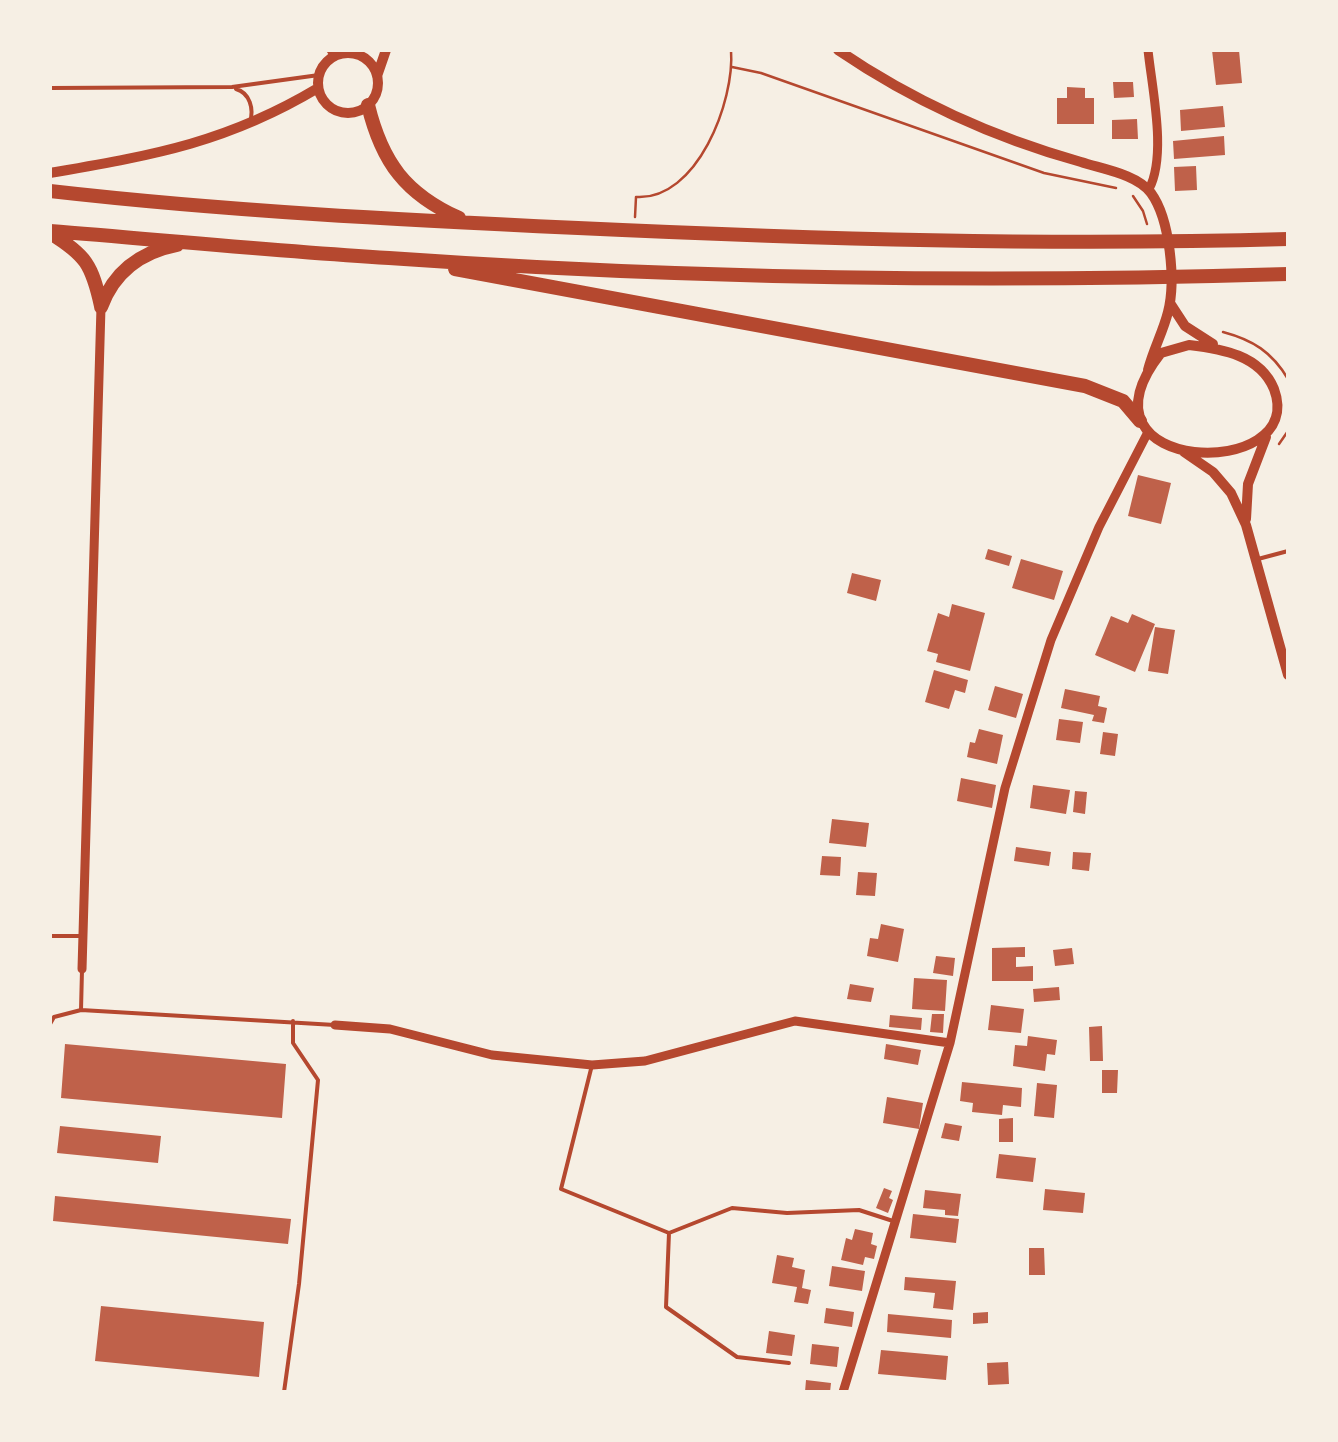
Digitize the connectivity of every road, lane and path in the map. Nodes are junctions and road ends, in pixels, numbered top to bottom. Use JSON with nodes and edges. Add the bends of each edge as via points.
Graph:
{"nodes":[{"id":1,"x":386,"y":50,"type":"edge"},
{"id":2,"x":731,"y":50,"type":"edge"},
{"id":3,"x":838,"y":50,"type":"edge"},
{"id":4,"x":1148,"y":50,"type":"edge"},
{"id":5,"x":353,"y":51,"type":"edge"},
{"id":6,"x":333,"y":53,"type":"edge"},
{"id":7,"x":732,"y":67,"type":"junction"},
{"id":8,"x":319,"y":75,"type":"junction"},
{"id":9,"x":377,"y":77,"type":"junction"},
{"id":10,"x":232,"y":87,"type":"junction"},
{"id":11,"x":50,"y":88,"type":"edge"},
{"id":12,"x":318,"y":88,"type":"junction"},
{"id":13,"x":368,"y":105,"type":"junction"},
{"id":14,"x":248,"y":125,"type":"junction"},
{"id":15,"x":50,"y":173,"type":"edge"},
{"id":16,"x":1120,"y":189,"type":"dead end"},
{"id":17,"x":1149,"y":190,"type":"junction"},
{"id":18,"x":50,"y":191,"type":"edge"},
{"id":19,"x":1133,"y":196,"type":"dead end"},
{"id":20,"x":469,"y":223,"type":"junction"},
{"id":21,"x":634,"y":231,"type":"junction"},
{"id":22,"x":50,"y":232,"type":"edge"},
{"id":23,"x":1150,"y":237,"type":"dead end"},
{"id":24,"x":1288,"y":239,"type":"edge"},
{"id":25,"x":198,"y":242,"type":"junction"},
{"id":26,"x":390,"y":258,"type":"junction"},
{"id":27,"x":1288,"y":274,"type":"edge"},
{"id":28,"x":1170,"y":303,"type":"junction"},
{"id":29,"x":102,"y":307,"type":"junction"},
{"id":30,"x":1227,"y":351,"type":"junction"},
{"id":31,"x":1148,"y":370,"type":"junction"},
{"id":32,"x":1288,"y":415,"type":"edge"},
{"id":33,"x":1276,"y":423,"type":"junction"},
{"id":34,"x":1144,"y":426,"type":"junction"},
{"id":35,"x":1266,"y":437,"type":"junction"},
{"id":36,"x":1183,"y":450,"type":"junction"},
{"id":37,"x":1246,"y":525,"type":"junction"},
{"id":38,"x":1288,"y":551,"type":"edge"},
{"id":39,"x":1254,"y":560,"type":"junction"},
{"id":40,"x":1288,"y":675,"type":"edge"},
{"id":41,"x":50,"y":936,"type":"edge"},
{"id":42,"x":83,"y":936,"type":"junction"},
{"id":43,"x":82,"y":969,"type":"joint"},
{"id":44,"x":81,"y":1010,"type":"junction"},
{"id":45,"x":294,"y":1021,"type":"junction"},
{"id":46,"x":50,"y":1024,"type":"edge"},
{"id":47,"x":335,"y":1024,"type":"joint"},
{"id":48,"x":950,"y":1043,"type":"junction"},
{"id":49,"x":592,"y":1065,"type":"junction"},
{"id":50,"x":896,"y":1221,"type":"junction"},
{"id":51,"x":669,"y":1232,"type":"junction"},
{"id":52,"x":788,"y":1363,"type":"dead end"},
{"id":53,"x":284,"y":1392,"type":"edge"},
{"id":54,"x":843,"y":1392,"type":"edge"}],
"edges":[{"from":1,"to":9,"type":"street"},
{"from":2,"to":7,"type":"path"},
{"from":3,"to":17,"type":"street","via":[[960,118]]},
{"from":4,"to":17,"type":"street","via":[[1158,154]]},
{"from":5,"to":6,"type":"street"},
{"from":5,"to":9,"type":"street"},
{"from":6,"to":8,"type":"street"},
{"from":7,"to":16,"type":"path","via":[[1044,173]]},
{"from":7,"to":21,"type":"path","via":[[713,136],[666,190],[636,197]]},
{"from":8,"to":10,"type":"lane"},
{"from":8,"to":12,"type":"street"},
{"from":9,"to":13,"type":"street"},
{"from":10,"to":11,"type":"lane"},
{"from":10,"to":14,"type":"lane","via":[[250,102]]},
{"from":12,"to":13,"type":"street","via":[[334,110],[352,113]]},
{"from":12,"to":14,"type":"street"},
{"from":13,"to":20,"type":"highway","via":[[374,131],[408,187]]},
{"from":14,"to":15,"type":"street","via":[[161,154]]},
{"from":17,"to":28,"type":"street","via":[[1168,235]]},
{"from":18,"to":20,"type":"highway"},
{"from":19,"to":23,"type":"path"},
{"from":20,"to":21,"type":"highway"},
{"from":21,"to":24,"type":"highway","via":[[1096,242]]},
{"from":22,"to":25,"type":"highway"},
{"from":22,"to":29,"type":"highway","via":[[90,265]]},
{"from":25,"to":26,"type":"highway"},
{"from":25,"to":29,"type":"highway","via":[[136,262],[109,287]]},
{"from":26,"to":27,"type":"highway","via":[[742,274]]},
{"from":26,"to":34,"type":"highway","via":[[1085,386],[1123,402]]},
{"from":28,"to":30,"type":"street","via":[[1186,326]]},
{"from":28,"to":31,"type":"street"},
{"from":29,"to":42,"type":"street"},
{"from":30,"to":31,"type":"street","via":[[1177,346]]},
{"from":30,"to":33,"type":"street","via":[[1247,358],[1270,381]]},
{"from":31,"to":34,"type":"street","via":[[1138,392]]},
{"from":32,"to":33,"type":"street"},
{"from":33,"to":35,"type":"street"},
{"from":34,"to":36,"type":"street"},
{"from":34,"to":48,"type":"street","via":[[1051,640],[1010,770]]},
{"from":35,"to":36,"type":"street","via":[[1238,448]]},
{"from":35,"to":37,"type":"street","via":[[1248,484]]},
{"from":36,"to":37,"type":"street","via":[[1232,493]]},
{"from":37,"to":39,"type":"street"},
{"from":38,"to":39,"type":"lane"},
{"from":39,"to":40,"type":"street"},
{"from":41,"to":42,"type":"lane"},
{"from":42,"to":43,"type":"street"},
{"from":43,"to":44,"type":"lane"},
{"from":44,"to":45,"type":"lane"},
{"from":44,"to":46,"type":"lane"},
{"from":45,"to":47,"type":"lane"},
{"from":45,"to":53,"type":"lane","via":[[293,1042],[318,1080]]},
{"from":47,"to":49,"type":"street","via":[[390,1029],[492,1055]]},
{"from":48,"to":49,"type":"street","via":[[795,1021],[645,1062]]},
{"from":48,"to":50,"type":"street"},
{"from":49,"to":51,"type":"lane","via":[[562,1188]]},
{"from":50,"to":51,"type":"lane","via":[[859,1210],[732,1208]]},
{"from":50,"to":54,"type":"street"},
{"from":51,"to":52,"type":"lane","via":[[666,1307],[737,1356]]}]}
